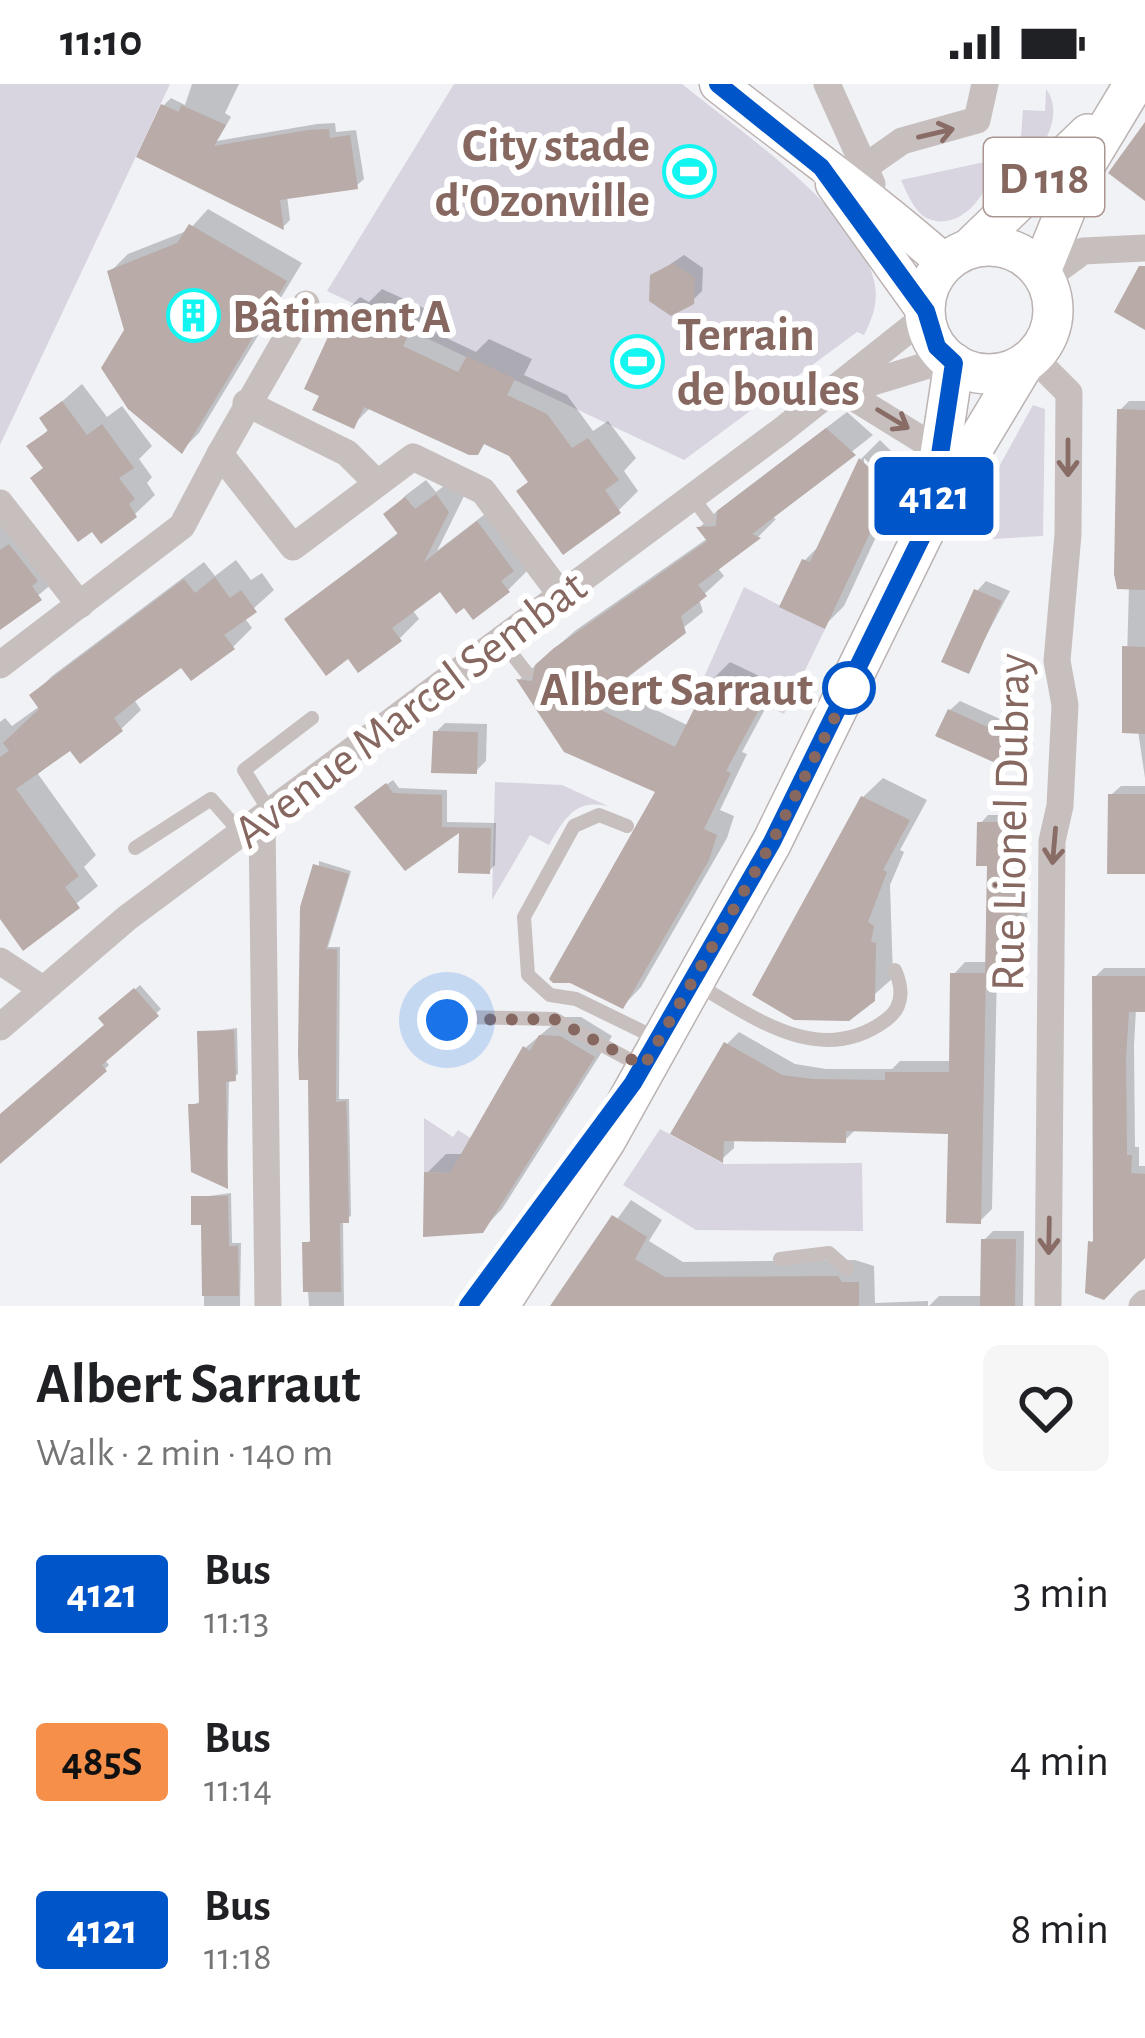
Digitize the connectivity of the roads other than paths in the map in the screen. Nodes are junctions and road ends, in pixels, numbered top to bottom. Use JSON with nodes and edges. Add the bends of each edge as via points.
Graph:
{"nodes":[{"id":1,"x":718,"y":84,"type":"edge"},
{"id":2,"x":827,"y":84,"type":"edge"},
{"id":3,"x":985,"y":84,"type":"edge"},
{"id":4,"x":1126,"y":94,"type":"edge"},
{"id":5,"x":821,"y":167,"type":"junction"},
{"id":6,"x":865,"y":167,"type":"junction"},
{"id":7,"x":881,"y":207,"type":"junction"},
{"id":8,"x":1145,"y":248,"type":"edge"},
{"id":9,"x":958,"y":256,"type":"junction"},
{"id":10,"x":1043,"y":274,"type":"junction"},
{"id":11,"x":306,"y":304,"type":"dead end"},
{"id":12,"x":926,"y":313,"type":"junction"},
{"id":13,"x":951,"y":361,"type":"junction"},
{"id":14,"x":1028,"y":361,"type":"junction"},
{"id":15,"x":834,"y":393,"type":"junction"},
{"id":16,"x":246,"y":403,"type":"junction"},
{"id":17,"x":940,"y":451,"type":"junction"},
{"id":18,"x":220,"y":454,"type":"junction"},
{"id":19,"x":377,"y":484,"type":"junction"},
{"id":20,"x":0,"y":503,"type":"edge"},
{"id":21,"x":930,"y":520,"type":"junction"},
{"id":22,"x":561,"y":595,"type":"junction"},
{"id":23,"x":80,"y":604,"type":"junction"},
{"id":24,"x":501,"y":640,"type":"junction"},
{"id":25,"x":0,"y":665,"type":"edge"},
{"id":26,"x":526,"y":672,"type":"dead end"},
{"id":27,"x":311,"y":718,"type":"dead end"},
{"id":28,"x":257,"y":821,"type":"junction"},
{"id":29,"x":627,"y":826,"type":"dead end"},
{"id":30,"x":135,"y":848,"type":"dead end"},
{"id":31,"x":0,"y":962,"type":"edge"},
{"id":32,"x":895,"y":970,"type":"dead end"},
{"id":33,"x":694,"y":983,"type":"junction"},
{"id":34,"x":41,"y":988,"type":"junction"},
{"id":35,"x":0,"y":1027,"type":"edge"},
{"id":36,"x":438,"y":1027,"type":"dead end"},
{"id":37,"x":646,"y":1063,"type":"junction"},
{"id":38,"x":779,"y":1259,"type":"dead end"},
{"id":39,"x":847,"y":1269,"type":"dead end"},
{"id":40,"x":268,"y":1306,"type":"edge"},
{"id":41,"x":468,"y":1306,"type":"edge"},
{"id":42,"x":499,"y":1306,"type":"edge"},
{"id":43,"x":1048,"y":1306,"type":"edge"}],
"edges":[{"from":1,"to":5,"type":"street"},
{"from":2,"to":6,"type":"street"},
{"from":6,"to":3,"type":"street","one_way":true,"via":[[902,141],[977,120]]},
{"from":4,"to":9,"type":"main road","number":"D 118"},
{"from":4,"to":10,"type":"main road","number":"D 118","via":[[1081,172]]},
{"from":5,"to":7,"type":"street"},
{"from":5,"to":12,"type":"street"},
{"from":6,"to":7,"type":"street"},
{"from":7,"to":9,"type":"street"},
{"from":8,"to":10,"type":"street","via":[[1083,251]]},
{"from":9,"to":10,"type":"main road","via":[[1009,248]]},
{"from":9,"to":12,"type":"main road","via":[[927,293]]},
{"from":10,"to":14,"type":"main road","via":[[1051,328]]},
{"from":11,"to":16,"type":"street"},
{"from":12,"to":13,"type":"main road","via":[[929,332]]},
{"from":12,"to":15,"type":"street","name":"Avenue Marcel Sembat"},
{"from":13,"to":14,"type":"main road","via":[[981,374]]},
{"from":13,"to":15,"type":"street","name":"Avenue Marcel Sembat"},
{"from":13,"to":17,"type":"main road"},
{"from":14,"to":21,"type":"main road"},
{"from":14,"to":43,"type":"street","name":"Rue Lionel Dubray","one_way":true,"via":[[1070,393],[1057,661],[1065,705],[1052,841]]},
{"from":15,"to":17,"type":"street","one_way":true},
{"from":15,"to":22,"type":"street","name":"Avenue Marcel Sembat","via":[[700,508]]},
{"from":16,"to":18,"type":"street"},
{"from":16,"to":19,"type":"street","via":[[347,453]]},
{"from":17,"to":21,"type":"main road"},
{"from":18,"to":19,"type":"street","via":[[292,547]]},
{"from":18,"to":23,"type":"street","via":[[182,526]]},
{"from":19,"to":22,"type":"street","via":[[413,457],[483,490]]},
{"from":20,"to":23,"type":"street"},
{"from":21,"to":33,"type":"main road"},
{"from":22,"to":24,"type":"street","name":"Avenue Marcel Sembat"},
{"from":23,"to":25,"type":"street"},
{"from":24,"to":26,"type":"lane"},
{"from":24,"to":28,"type":"street","name":"Avenue Marcel Sembat"},
{"from":27,"to":28,"type":"lane","via":[[244,770]]},
{"from":28,"to":30,"type":"lane","via":[[211,799]]},
{"from":28,"to":34,"type":"street","name":"Avenue Marcel Sembat"},
{"from":28,"to":40,"type":"street"},
{"from":29,"to":37,"type":"lane","via":[[599,815],[574,826],[524,916],[528,975],[550,995],[576,999]]},
{"from":31,"to":34,"type":"street"},
{"from":32,"to":33,"type":"lane","via":[[902,989],[894,1013],[869,1030],[826,1041],[791,1037]]},
{"from":33,"to":37,"type":"main road"},
{"from":34,"to":35,"type":"street","name":"Avenue Marcel Sembat"},
{"from":36,"to":37,"type":"lane","via":[[459,1017],[554,1019]]},
{"from":37,"to":41,"type":"main road"},
{"from":37,"to":42,"type":"main road","via":[[606,1141]]},
{"from":38,"to":39,"type":"lane","via":[[829,1253]]}]}
